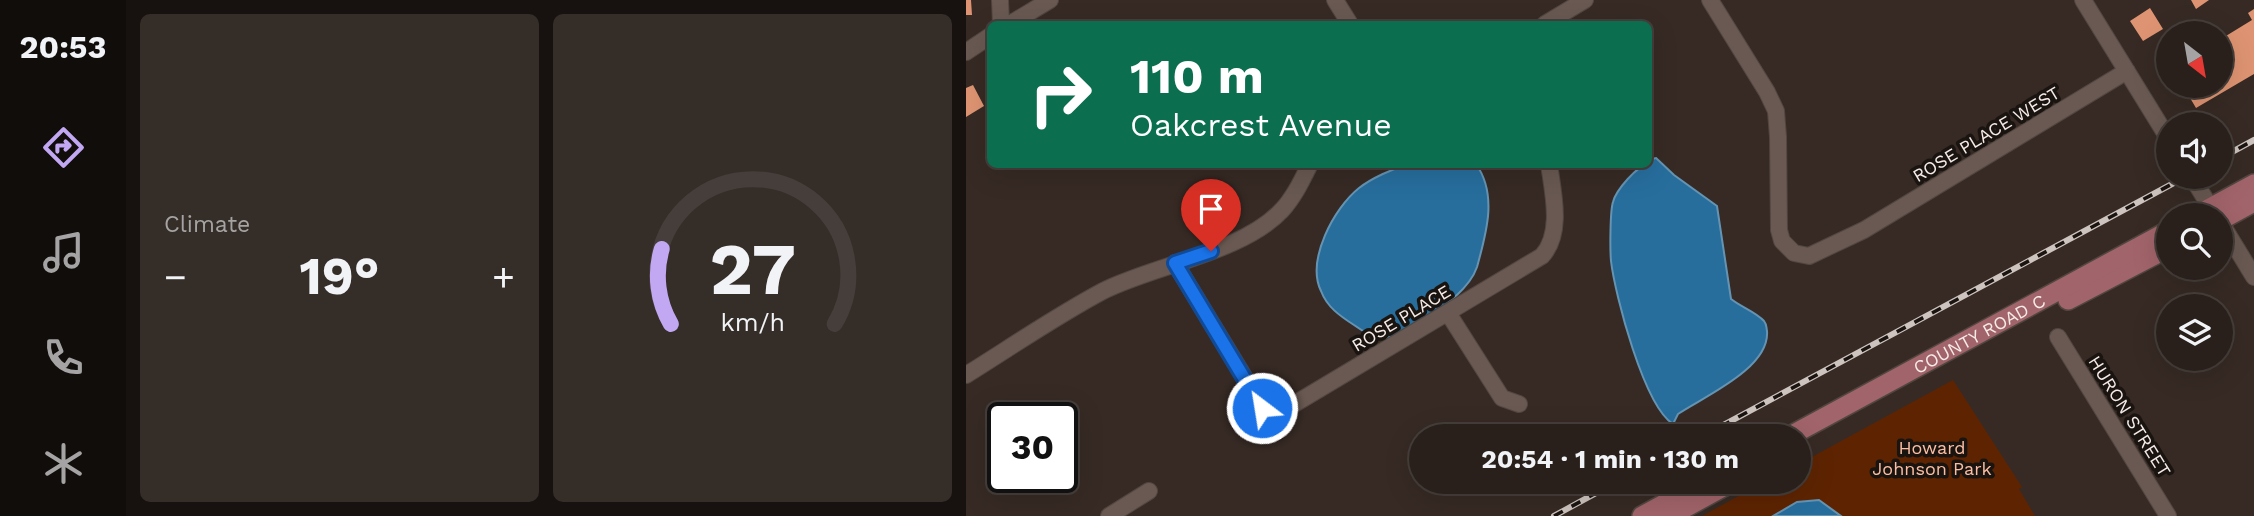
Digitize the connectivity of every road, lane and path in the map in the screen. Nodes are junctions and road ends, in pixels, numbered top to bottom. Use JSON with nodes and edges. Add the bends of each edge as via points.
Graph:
{"nodes":[{"id":1,"x":1000,"y":0,"type":"edge"},
{"id":2,"x":1050,"y":0,"type":"edge"},
{"id":3,"x":1335,"y":0,"type":"edge"},
{"id":4,"x":1585,"y":0,"type":"edge"},
{"id":5,"x":1710,"y":0,"type":"edge"},
{"id":6,"x":2083,"y":0,"type":"edge"},
{"id":7,"x":1001,"y":21,"type":"edge"},
{"id":8,"x":1015,"y":21,"type":"edge"},
{"id":9,"x":1348,"y":21,"type":"edge"},
{"id":10,"x":1550,"y":21,"type":"edge"},
{"id":11,"x":987,"y":38,"type":"edge"},
{"id":12,"x":966,"y":52,"type":"edge"},
{"id":13,"x":2127,"y":71,"type":"junction"},
{"id":14,"x":2156,"y":118,"type":"edge"},
{"id":15,"x":1308,"y":168,"type":"edge"},
{"id":16,"x":1549,"y":168,"type":"edge"},
{"id":17,"x":2254,"y":184,"type":"edge"},
{"id":18,"x":2254,"y":202,"type":"edge"},
{"id":19,"x":2230,"y":203,"type":"edge"},
{"id":20,"x":2233,"y":209,"type":"edge"},
{"id":21,"x":2156,"y":238,"type":"edge"},
{"id":22,"x":2233,"y":246,"type":"edge"},
{"id":23,"x":2156,"y":254,"type":"edge"},
{"id":24,"x":1175,"y":263,"type":"junction"},
{"id":25,"x":2254,"y":277,"type":"edge"},
{"id":26,"x":1448,"y":313,"type":"junction"},
{"id":27,"x":2058,"y":337,"type":"dead end"},
{"id":28,"x":966,"y":375,"type":"edge"},
{"id":29,"x":1519,"y":404,"type":"dead end"},
{"id":30,"x":1811,"y":425,"type":"edge"},
{"id":31,"x":1811,"y":439,"type":"edge"},
{"id":32,"x":1149,"y":491,"type":"dead end"},
{"id":33,"x":1682,"y":494,"type":"edge"},
{"id":34,"x":1711,"y":494,"type":"edge"},
{"id":35,"x":1109,"y":516,"type":"edge"},
{"id":36,"x":1642,"y":516,"type":"edge"},
{"id":37,"x":1671,"y":516,"type":"edge"},
{"id":38,"x":2168,"y":516,"type":"edge"}],
"edges":[{"from":1,"to":7,"type":"street"},
{"from":2,"to":8,"type":"street"},
{"from":3,"to":9,"type":"street"},
{"from":4,"to":10,"type":"street"},
{"from":5,"to":13,"type":"street","name":"ROSE PLACE WEST","via":[[1776,111],[1779,230],[1794,253],[1809,256],[1864,230]]},
{"from":6,"to":13,"type":"street"},
{"from":11,"to":12,"type":"street"},
{"from":13,"to":14,"type":"street"},
{"from":15,"to":24,"type":"street","via":[[1292,197],[1268,222],[1239,241]]},
{"from":16,"to":26,"type":"street","name":"ROSE PLACE","via":[[1555,230],[1549,248]]},
{"from":17,"to":19,"type":"main road"},
{"from":18,"to":20,"type":"main road"},
{"from":21,"to":30,"type":"main road","name":"COUNTY ROAD C"},
{"from":22,"to":25,"type":"street"},
{"from":23,"to":31,"type":"main road","name":"COUNTY ROAD C"},
{"from":24,"to":26,"type":"street","name":"ROSE PLACE","via":[[1269,415]]},
{"from":24,"to":28,"type":"street","via":[[1102,292]]},
{"from":26,"to":29,"type":"street","via":[[1502,398]]},
{"from":27,"to":38,"type":"street","name":"HURON STREET"},
{"from":32,"to":35,"type":"street"},
{"from":33,"to":36,"type":"main road"},
{"from":34,"to":37,"type":"main road"}]}
